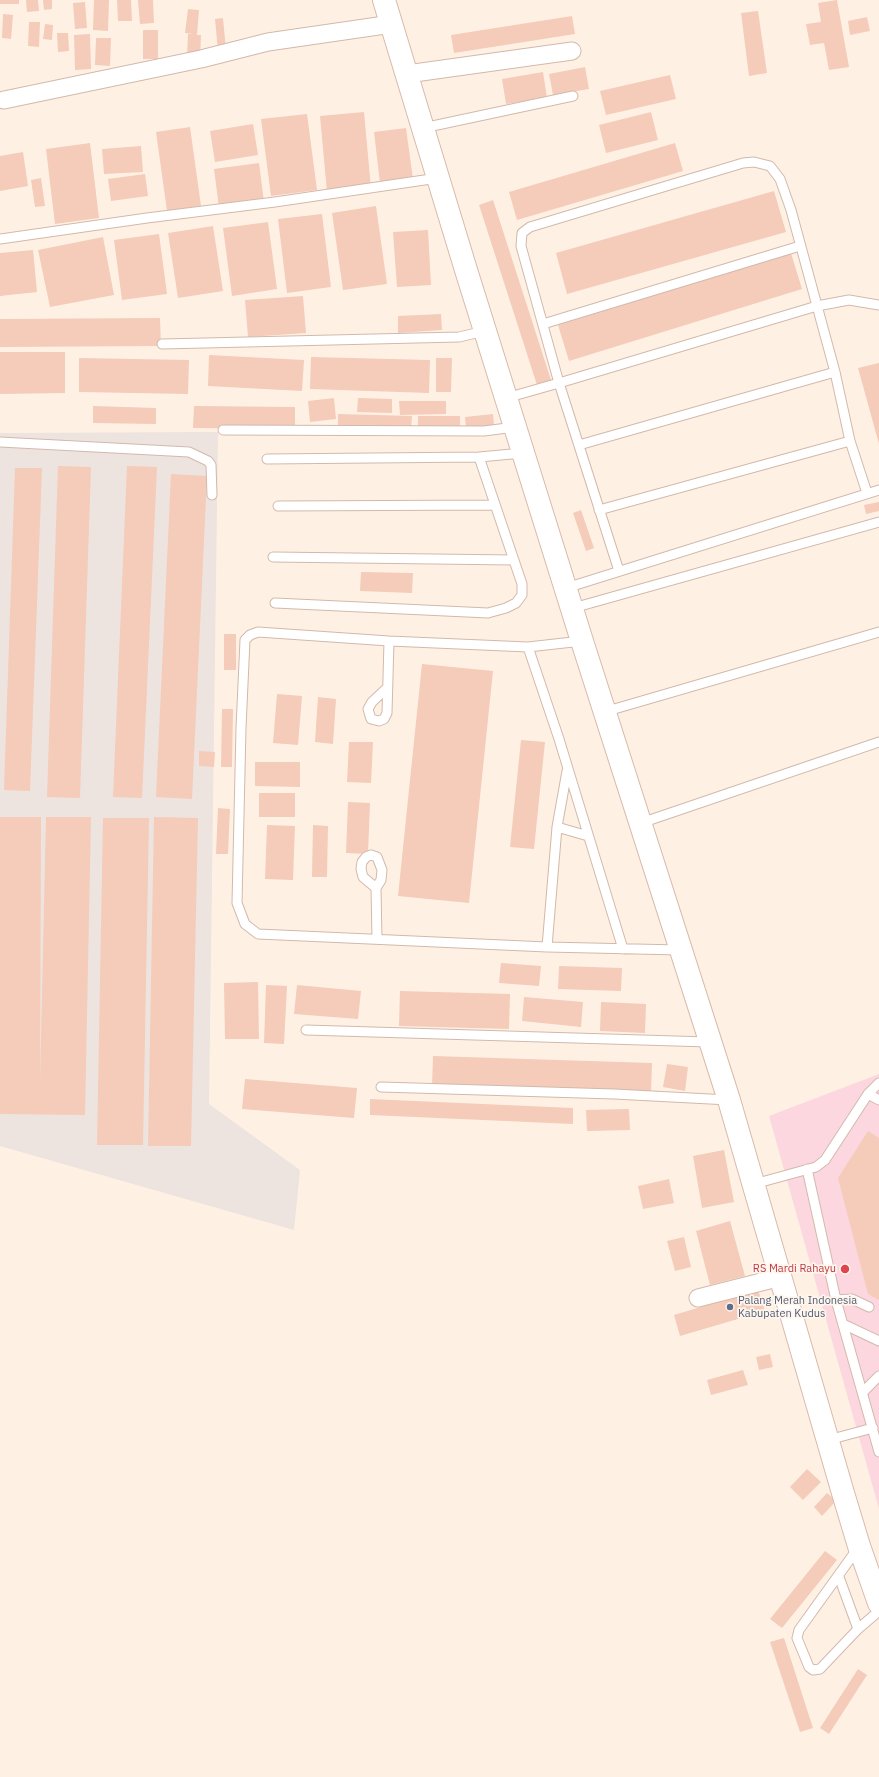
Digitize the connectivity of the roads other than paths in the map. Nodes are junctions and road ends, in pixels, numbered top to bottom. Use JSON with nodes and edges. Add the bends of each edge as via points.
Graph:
{"nodes":[{"id":1,"x":384,"y":0,"type":"edge"},
{"id":2,"x":392,"y":24,"type":"junction"},
{"id":3,"x":572,"y":51,"type":"dead end"},
{"id":4,"x":407,"y":74,"type":"junction"},
{"id":5,"x":572,"y":96,"type":"dead end"},
{"id":6,"x":4,"y":100,"type":"dead end"},
{"id":7,"x":423,"y":128,"type":"junction"},
{"id":8,"x":438,"y":178,"type":"junction"},
{"id":9,"x":0,"y":239,"type":"edge"},
{"id":10,"x":800,"y":246,"type":"junction"},
{"id":11,"x":879,"y":305,"type":"edge"},
{"id":12,"x":816,"y":306,"type":"junction"},
{"id":13,"x":543,"y":324,"type":"junction"},
{"id":14,"x":485,"y":331,"type":"junction"},
{"id":15,"x":162,"y":344,"type":"dead end"},
{"id":16,"x":835,"y":372,"type":"junction"},
{"id":17,"x":559,"y":382,"type":"junction"},
{"id":18,"x":506,"y":398,"type":"junction"},
{"id":19,"x":515,"y":427,"type":"junction"},
{"id":20,"x":223,"y":430,"type":"dead end"},
{"id":21,"x":850,"y":441,"type":"junction"},
{"id":22,"x":0,"y":442,"type":"edge"},
{"id":23,"x":578,"y":445,"type":"junction"},
{"id":24,"x":524,"y":454,"type":"junction"},
{"id":25,"x":479,"y":457,"type":"junction"},
{"id":26,"x":267,"y":459,"type":"dead end"},
{"id":27,"x":879,"y":490,"type":"edge"},
{"id":28,"x":867,"y":493,"type":"junction"},
{"id":29,"x":212,"y":495,"type":"dead end"},
{"id":30,"x":495,"y":505,"type":"junction"},
{"id":31,"x":278,"y":506,"type":"dead end"},
{"id":32,"x":599,"y":510,"type":"junction"},
{"id":33,"x":879,"y":522,"type":"edge"},
{"id":34,"x":273,"y":557,"type":"dead end"},
{"id":35,"x":514,"y":560,"type":"junction"},
{"id":36,"x":619,"y":571,"type":"junction"},
{"id":37,"x":569,"y":598,"type":"junction"},
{"id":38,"x":275,"y":603,"type":"dead end"},
{"id":39,"x":879,"y":632,"type":"edge"},
{"id":40,"x":389,"y":641,"type":"junction"},
{"id":41,"x":582,"y":641,"type":"junction"},
{"id":42,"x":528,"y":647,"type":"junction"},
{"id":43,"x":387,"y":688,"type":"dead end"},
{"id":44,"x":604,"y":712,"type":"junction"},
{"id":45,"x":879,"y":742,"type":"edge"},
{"id":46,"x":567,"y":769,"type":"junction"},
{"id":47,"x":641,"y":823,"type":"junction"},
{"id":48,"x":557,"y":827,"type":"junction"},
{"id":49,"x":588,"y":836,"type":"junction"},
{"id":50,"x":376,"y":888,"type":"dead end"},
{"id":51,"x":376,"y":939,"type":"junction"},
{"id":52,"x":547,"y":947,"type":"junction"},
{"id":53,"x":622,"y":949,"type":"junction"},
{"id":54,"x":680,"y":950,"type":"junction"},
{"id":55,"x":306,"y":1030,"type":"dead end"},
{"id":56,"x":709,"y":1042,"type":"junction"},
{"id":57,"x":879,"y":1083,"type":"edge"},
{"id":58,"x":381,"y":1087,"type":"dead end"},
{"id":59,"x":868,"y":1094,"type":"junction"},
{"id":60,"x":729,"y":1100,"type":"junction"},
{"id":61,"x":879,"y":1100,"type":"edge"},
{"id":62,"x":807,"y":1169,"type":"junction"},
{"id":63,"x":754,"y":1184,"type":"junction"},
{"id":64,"x":781,"y":1277,"type":"junction"},
{"id":65,"x":698,"y":1298,"type":"dead end"},
{"id":66,"x":836,"y":1300,"type":"junction"},
{"id":67,"x":869,"y":1307,"type":"dead end"},
{"id":68,"x":843,"y":1324,"type":"junction"},
{"id":69,"x":879,"y":1341,"type":"edge"},
{"id":70,"x":879,"y":1376,"type":"edge"},
{"id":71,"x":863,"y":1392,"type":"junction"},
{"id":72,"x":873,"y":1428,"type":"junction"},
{"id":73,"x":828,"y":1440,"type":"junction"},
{"id":74,"x":879,"y":1452,"type":"edge"},
{"id":75,"x":859,"y":1546,"type":"junction"},
{"id":76,"x":839,"y":1577,"type":"junction"},
{"id":77,"x":879,"y":1603,"type":"edge"},
{"id":78,"x":879,"y":1612,"type":"edge"},
{"id":79,"x":858,"y":1629,"type":"junction"}],
"edges":[{"from":1,"to":2,"type":"main road"},
{"from":2,"to":4,"type":"main road"},
{"from":2,"to":6,"type":"street","via":[[268,42],[201,59]]},
{"from":3,"to":4,"type":"street"},
{"from":4,"to":7,"type":"main road"},
{"from":5,"to":7,"type":"lane"},
{"from":7,"to":8,"type":"main road"},
{"from":8,"to":9,"type":"lane"},
{"from":8,"to":14,"type":"main road"},
{"from":10,"to":12,"type":"lane"},
{"from":10,"to":13,"type":"lane"},
{"from":10,"to":13,"type":"lane","via":[[780,179],[770,166],[754,162],[743,163],[530,227],[522,233],[521,246]]},
{"from":11,"to":12,"type":"lane","via":[[849,300]]},
{"from":12,"to":16,"type":"lane"},
{"from":12,"to":17,"type":"lane"},
{"from":13,"to":17,"type":"lane"},
{"from":14,"to":15,"type":"lane","via":[[459,337]]},
{"from":14,"to":18,"type":"main road"},
{"from":16,"to":21,"type":"lane"},
{"from":16,"to":23,"type":"lane"},
{"from":17,"to":18,"type":"lane"},
{"from":17,"to":23,"type":"lane"},
{"from":18,"to":19,"type":"main road"},
{"from":19,"to":20,"type":"lane","via":[[484,431]]},
{"from":19,"to":24,"type":"main road"},
{"from":21,"to":28,"type":"lane"},
{"from":21,"to":32,"type":"lane"},
{"from":22,"to":29,"type":"lane","via":[[189,452],[211,465]]},
{"from":23,"to":32,"type":"lane"},
{"from":24,"to":25,"type":"lane"},
{"from":24,"to":37,"type":"main road"},
{"from":25,"to":26,"type":"lane"},
{"from":25,"to":30,"type":"lane"},
{"from":27,"to":28,"type":"lane"},
{"from":28,"to":36,"type":"lane"},
{"from":30,"to":31,"type":"lane"},
{"from":30,"to":35,"type":"lane"},
{"from":32,"to":36,"type":"lane"},
{"from":33,"to":37,"type":"lane"},
{"from":34,"to":35,"type":"lane"},
{"from":35,"to":38,"type":"lane","via":[[522,584],[522,595],[516,603],[488,613]]},
{"from":36,"to":37,"type":"lane"},
{"from":37,"to":41,"type":"main road"},
{"from":39,"to":44,"type":"lane"},
{"from":40,"to":42,"type":"lane"},
{"from":40,"to":43,"type":"lane"},
{"from":40,"to":51,"type":"lane","via":[[258,632],[250,635],[245,640],[240,728],[237,903],[245,924],[258,934]]},
{"from":41,"to":42,"type":"lane"},
{"from":41,"to":44,"type":"main road"},
{"from":42,"to":46,"type":"lane"},
{"from":44,"to":47,"type":"main road"},
{"from":45,"to":47,"type":"lane"},
{"from":46,"to":48,"type":"lane"},
{"from":46,"to":49,"type":"lane"},
{"from":47,"to":54,"type":"main road"},
{"from":48,"to":49,"type":"lane"},
{"from":48,"to":52,"type":"lane"},
{"from":49,"to":53,"type":"lane"},
{"from":50,"to":51,"type":"lane"},
{"from":51,"to":52,"type":"lane"},
{"from":52,"to":53,"type":"lane"},
{"from":53,"to":54,"type":"lane"},
{"from":54,"to":56,"type":"main road"},
{"from":55,"to":56,"type":"lane"},
{"from":56,"to":60,"type":"main road"},
{"from":57,"to":59,"type":"lane"},
{"from":58,"to":60,"type":"lane"},
{"from":59,"to":61,"type":"lane"},
{"from":59,"to":62,"type":"lane","via":[[825,1160],[816,1167]]},
{"from":60,"to":63,"type":"main road"},
{"from":62,"to":63,"type":"lane"},
{"from":62,"to":66,"type":"lane"},
{"from":63,"to":64,"type":"main road"},
{"from":64,"to":65,"type":"street"},
{"from":64,"to":73,"type":"main road"},
{"from":66,"to":67,"type":"lane","via":[[852,1299]]},
{"from":66,"to":68,"type":"lane"},
{"from":68,"to":69,"type":"lane"},
{"from":68,"to":71,"type":"lane"},
{"from":70,"to":71,"type":"lane"},
{"from":71,"to":72,"type":"lane"},
{"from":72,"to":73,"type":"lane"},
{"from":72,"to":74,"type":"lane"},
{"from":73,"to":75,"type":"main road"},
{"from":75,"to":76,"type":"lane"},
{"from":75,"to":77,"type":"main road"},
{"from":76,"to":79,"type":"lane"},
{"from":76,"to":79,"type":"lane","via":[[799,1630],[798,1638],[809,1667],[813,1670],[820,1669]]},
{"from":78,"to":79,"type":"lane"}]}
